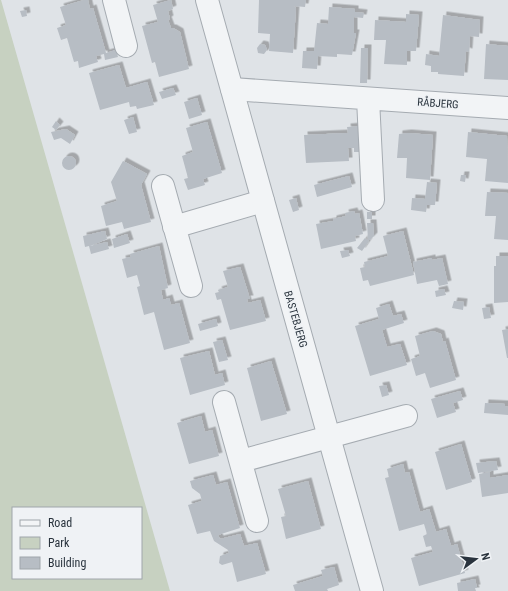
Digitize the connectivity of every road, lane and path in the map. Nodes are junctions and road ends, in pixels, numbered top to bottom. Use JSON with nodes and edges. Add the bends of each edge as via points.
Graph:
{"nodes":[{"id":1,"x":114,"y":0,"type":"edge"},
{"id":2,"x":207,"y":0,"type":"edge"},
{"id":3,"x":126,"y":46,"type":"dead end"},
{"id":4,"x":232,"y":90,"type":"junction"},
{"id":5,"x":368,"y":99,"type":"junction"},
{"id":6,"x":508,"y":108,"type":"edge"},
{"id":7,"x":163,"y":186,"type":"dead end"},
{"id":8,"x":263,"y":200,"type":"junction"},
{"id":9,"x":373,"y":200,"type":"dead end"},
{"id":10,"x":174,"y":227,"type":"junction"},
{"id":11,"x":191,"y":286,"type":"dead end"},
{"id":12,"x":224,"y":402,"type":"dead end"},
{"id":13,"x":406,"y":416,"type":"dead end"},
{"id":14,"x":329,"y":438,"type":"junction"},
{"id":15,"x":241,"y":461,"type":"junction"},
{"id":16,"x":257,"y":522,"type":"dead end"},
{"id":17,"x":372,"y":591,"type":"edge"}],
"edges":[{"from":1,"to":3,"type":"street"},
{"from":2,"to":4,"type":"street","name":"BASTEBJERG"},
{"from":4,"to":5,"type":"street","name":"RÅBJERG"},
{"from":4,"to":8,"type":"street","name":"BASTEBJERG"},
{"from":5,"to":6,"type":"street","name":"RÅBJERG"},
{"from":5,"to":9,"type":"street"},
{"from":7,"to":10,"type":"street"},
{"from":8,"to":10,"type":"street"},
{"from":8,"to":14,"type":"street","name":"BASTEBJERG"},
{"from":10,"to":11,"type":"street"},
{"from":12,"to":15,"type":"street"},
{"from":13,"to":14,"type":"street"},
{"from":14,"to":15,"type":"street"},
{"from":14,"to":17,"type":"street","name":"BASTEBJERG"},
{"from":15,"to":16,"type":"street"}]}
